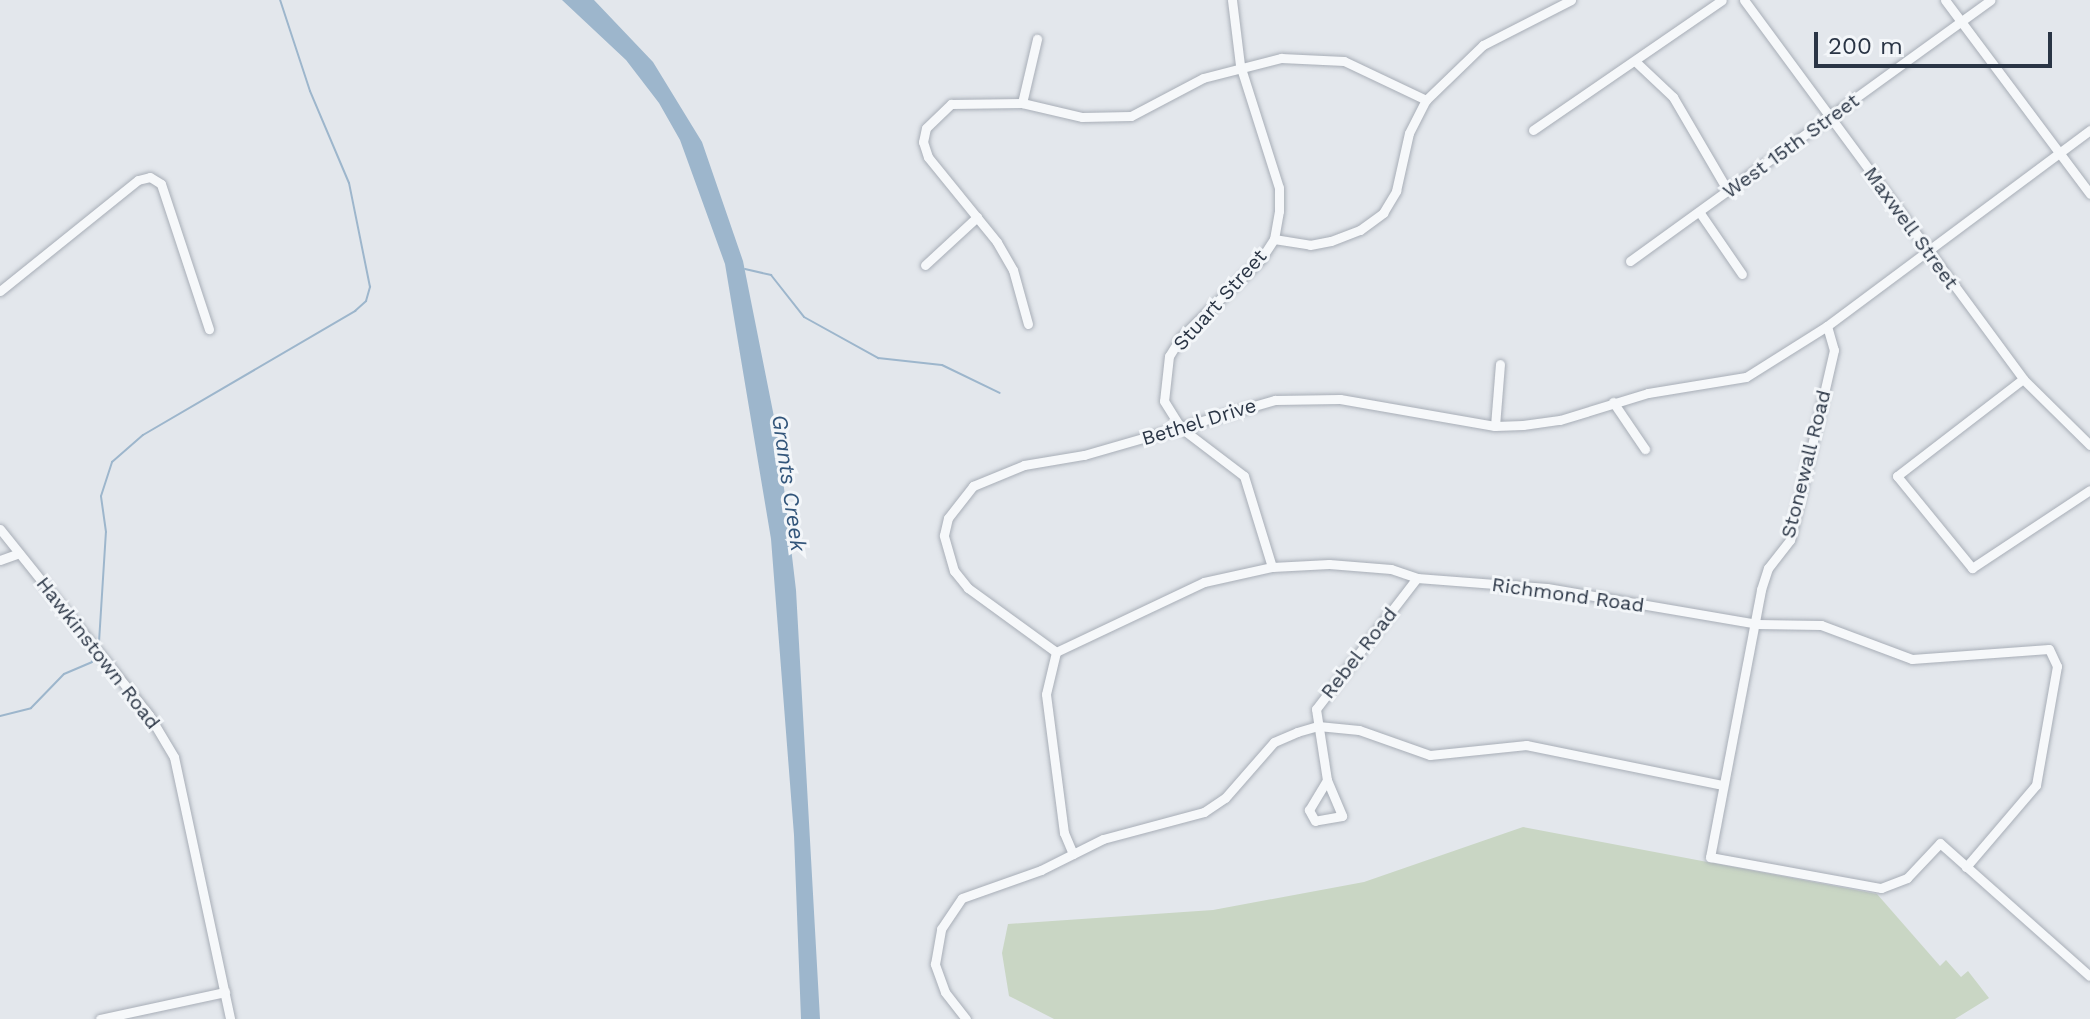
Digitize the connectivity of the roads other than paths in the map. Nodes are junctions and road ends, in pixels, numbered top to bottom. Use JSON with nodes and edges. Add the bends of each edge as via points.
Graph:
{"nodes":[{"id":1,"x":1232,"y":0,"type":"edge"},
{"id":2,"x":1571,"y":0,"type":"edge"},
{"id":3,"x":1722,"y":0,"type":"edge"},
{"id":4,"x":1744,"y":0,"type":"edge"},
{"id":5,"x":1945,"y":0,"type":"edge"},
{"id":6,"x":1990,"y":0,"type":"edge"},
{"id":7,"x":1960,"y":21,"type":"junction"},
{"id":8,"x":1037,"y":39,"type":"dead end"},
{"id":9,"x":1637,"y":63,"type":"junction"},
{"id":10,"x":1240,"y":65,"type":"junction"},
{"id":11,"x":1426,"y":100,"type":"junction"},
{"id":12,"x":1022,"y":103,"type":"junction"},
{"id":13,"x":1831,"y":117,"type":"junction"},
{"id":14,"x":1533,"y":130,"type":"dead end"},
{"id":15,"x":2090,"y":130,"type":"edge"},
{"id":16,"x":2060,"y":152,"type":"junction"},
{"id":17,"x":1728,"y":191,"type":"junction"},
{"id":18,"x":2090,"y":194,"type":"edge"},
{"id":19,"x":1700,"y":213,"type":"junction"},
{"id":20,"x":977,"y":217,"type":"junction"},
{"id":21,"x":1274,"y":239,"type":"junction"},
{"id":22,"x":1925,"y":250,"type":"junction"},
{"id":23,"x":1630,"y":261,"type":"dead end"},
{"id":24,"x":925,"y":265,"type":"dead end"},
{"id":25,"x":1742,"y":274,"type":"dead end"},
{"id":26,"x":0,"y":291,"type":"edge"},
{"id":27,"x":1028,"y":324,"type":"dead end"},
{"id":28,"x":1827,"y":326,"type":"junction"},
{"id":29,"x":209,"y":329,"type":"dead end"},
{"id":30,"x":1500,"y":364,"type":"dead end"},
{"id":31,"x":2023,"y":379,"type":"junction"},
{"id":32,"x":1613,"y":402,"type":"junction"},
{"id":33,"x":1495,"y":426,"type":"junction"},
{"id":34,"x":1181,"y":428,"type":"junction"},
{"id":35,"x":2090,"y":445,"type":"edge"},
{"id":36,"x":1645,"y":449,"type":"dead end"},
{"id":37,"x":2090,"y":490,"type":"edge"},
{"id":38,"x":0,"y":529,"type":"edge"},
{"id":39,"x":19,"y":553,"type":"junction"},
{"id":40,"x":0,"y":560,"type":"edge"},
{"id":41,"x":1272,"y":567,"type":"junction"},
{"id":42,"x":1417,"y":578,"type":"junction"},
{"id":43,"x":1757,"y":624,"type":"junction"},
{"id":44,"x":1056,"y":652,"type":"junction"},
{"id":45,"x":1318,"y":726,"type":"junction"},
{"id":46,"x":1327,"y":780,"type":"junction"},
{"id":47,"x":1723,"y":785,"type":"junction"},
{"id":48,"x":1073,"y":854,"type":"junction"},
{"id":49,"x":1966,"y":867,"type":"junction"},
{"id":50,"x":2090,"y":976,"type":"edge"},
{"id":51,"x":225,"y":992,"type":"junction"},
{"id":52,"x":100,"y":1019,"type":"edge"},
{"id":53,"x":230,"y":1019,"type":"edge"},
{"id":54,"x":966,"y":1019,"type":"edge"}],
"edges":[{"from":1,"to":10,"type":"street","name":"Stuart Street"},
{"from":2,"to":11,"type":"street","via":[[1483,45]]},
{"from":3,"to":9,"type":"street"},
{"from":4,"to":13,"type":"street","name":"Maxwell Street"},
{"from":5,"to":7,"type":"street"},
{"from":6,"to":7,"type":"street","name":"West 15th Street"},
{"from":7,"to":13,"type":"street","name":"West 15th Street"},
{"from":7,"to":16,"type":"street"},
{"from":8,"to":12,"type":"street"},
{"from":9,"to":14,"type":"street"},
{"from":9,"to":17,"type":"street","via":[[1673,97]]},
{"from":10,"to":11,"type":"street","via":[[1281,58],[1344,61]]},
{"from":10,"to":12,"type":"street","via":[[1131,116],[1082,117]]},
{"from":10,"to":21,"type":"street","name":"Stuart Street","via":[[1279,188]]},
{"from":11,"to":21,"type":"street","via":[[1409,133],[1396,191],[1383,213],[1360,230],[1331,241],[1310,245]]},
{"from":12,"to":20,"type":"street","via":[[951,104],[926,128],[928,157]]},
{"from":13,"to":17,"type":"street","name":"West 15th Street"},
{"from":13,"to":22,"type":"street","name":"Maxwell Street"},
{"from":15,"to":16,"type":"street","name":"Bethel Drive"},
{"from":16,"to":18,"type":"street"},
{"from":16,"to":22,"type":"street","name":"Bethel Drive"},
{"from":17,"to":19,"type":"street","name":"West 15th Street"},
{"from":19,"to":23,"type":"street","name":"West 15th Street"},
{"from":19,"to":25,"type":"street"},
{"from":20,"to":24,"type":"street"},
{"from":20,"to":27,"type":"street","via":[[1013,270]]},
{"from":21,"to":34,"type":"street","name":"Stuart Street","via":[[1169,356],[1164,401]]},
{"from":22,"to":28,"type":"street","name":"Bethel Drive"},
{"from":22,"to":31,"type":"street","name":"Maxwell Street"},
{"from":26,"to":29,"type":"street","via":[[138,180],[150,177],[161,184]]},
{"from":28,"to":32,"type":"street","name":"Bethel Drive","via":[[1746,377]]},
{"from":28,"to":43,"type":"street","name":"Stonewall Road","via":[[1834,350],[1821,409],[1790,540],[1768,568]]},
{"from":30,"to":33,"type":"street"},
{"from":31,"to":35,"type":"street","name":"Maxwell Street"},
{"from":31,"to":37,"type":"street","via":[[1897,476],[1972,568]]},
{"from":32,"to":33,"type":"street","name":"Bethel Drive","via":[[1560,420]]},
{"from":32,"to":36,"type":"street"},
{"from":33,"to":34,"type":"street","name":"Bethel Drive","via":[[1340,399],[1304,399],[1246,406]]},
{"from":34,"to":41,"type":"street","name":"Stuart Street","via":[[1244,476]]},
{"from":34,"to":44,"type":"street","name":"Bethel Drive","via":[[1003,473],[973,486],[948,518],[944,535],[954,571],[968,588]]},
{"from":38,"to":39,"type":"street","name":"Hawkinstown Road"},
{"from":39,"to":40,"type":"street"},
{"from":39,"to":51,"type":"street","name":"Hawkinstown Road","via":[[149,715],[174,757]]},
{"from":41,"to":42,"type":"street","name":"Richmond Road","via":[[1369,567]]},
{"from":41,"to":44,"type":"street","name":"Richmond Road","via":[[1204,582]]},
{"from":42,"to":43,"type":"street","name":"Richmond Road","via":[[1547,588]]},
{"from":42,"to":45,"type":"street","name":"Rebel Road","via":[[1321,700]]},
{"from":43,"to":47,"type":"street","name":"Stonewall Road"},
{"from":43,"to":49,"type":"street","name":"Richmond Road","via":[[1821,625],[1912,659],[2049,649],[2057,666],[2036,785]]},
{"from":44,"to":48,"type":"street","via":[[1046,694],[1064,833]]},
{"from":45,"to":46,"type":"street","name":"Rebel Road"},
{"from":45,"to":47,"type":"street","via":[[1359,730],[1430,755],[1526,745]]},
{"from":45,"to":48,"type":"street","via":[[1274,742],[1225,798],[1204,812],[1127,830]]},
{"from":46,"to":46,"type":"street","name":"Rebel Road","via":[[1342,816],[1315,821],[1309,810]]},
{"from":47,"to":49,"type":"street","name":"Stonewall Road","via":[[1710,857],[1875,888],[1907,878],[1940,843]]},
{"from":48,"to":54,"type":"street","via":[[962,898],[949,914],[936,944],[935,964],[945,992]]},
{"from":49,"to":50,"type":"street"},
{"from":51,"to":52,"type":"street"},
{"from":51,"to":53,"type":"street","name":"Hawkinstown Road"}]}
